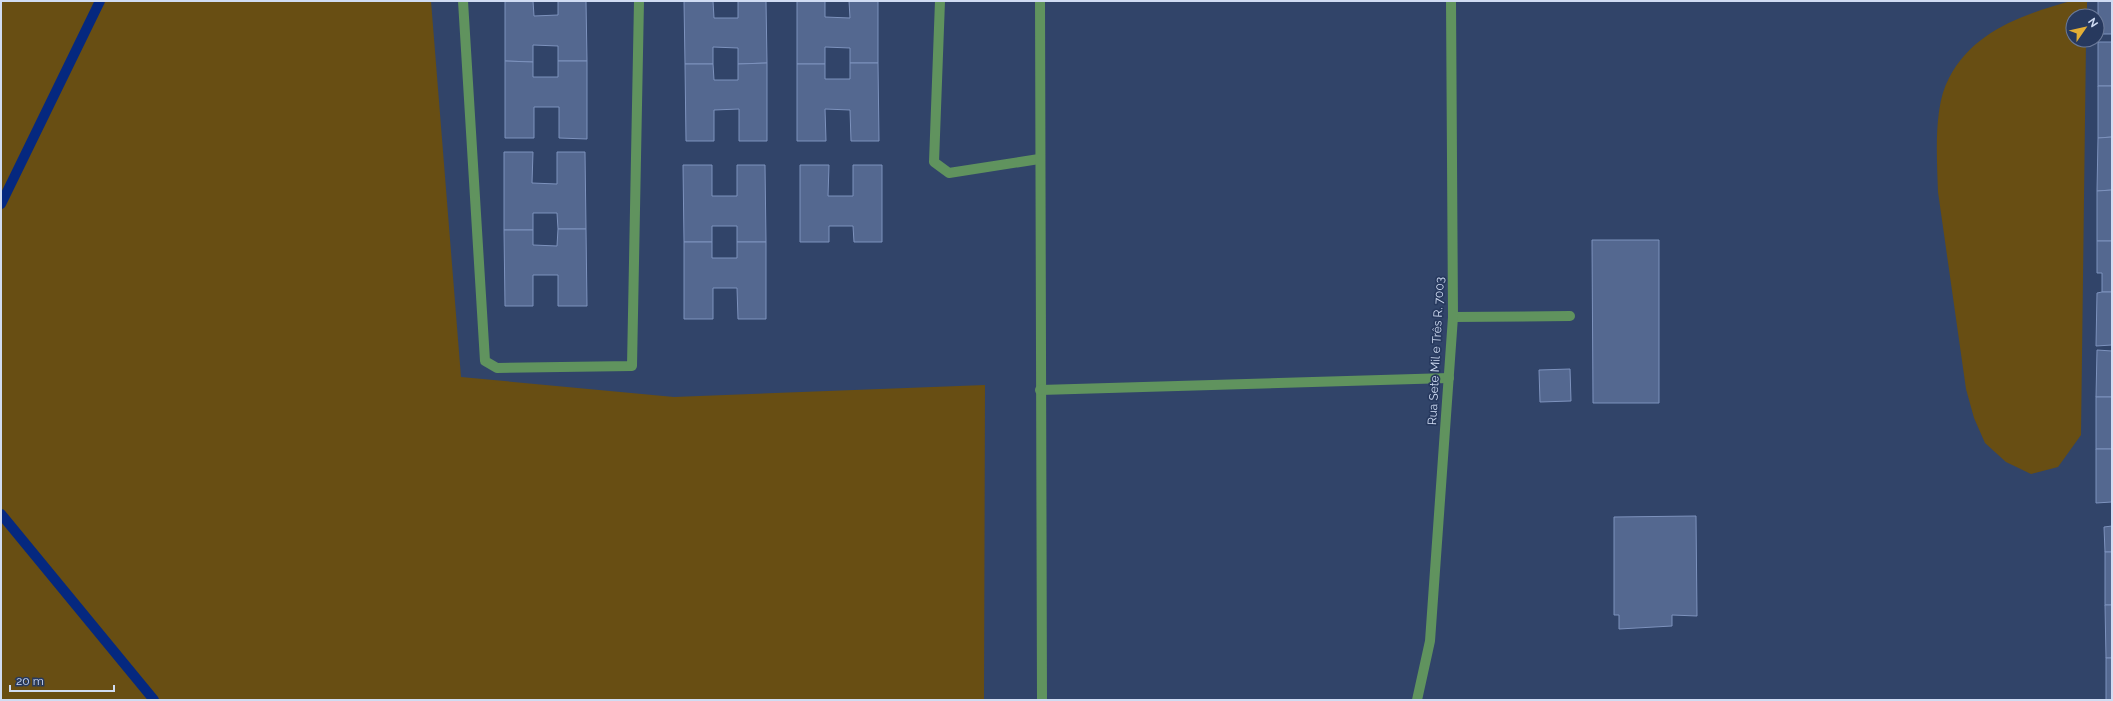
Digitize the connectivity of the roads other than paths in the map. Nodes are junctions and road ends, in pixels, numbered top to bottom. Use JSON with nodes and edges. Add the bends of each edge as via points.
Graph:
{"nodes":[{"id":1,"x":463,"y":1,"type":"edge"},
{"id":2,"x":639,"y":1,"type":"edge"},
{"id":3,"x":940,"y":1,"type":"edge"},
{"id":4,"x":1040,"y":1,"type":"edge"},
{"id":5,"x":1451,"y":1,"type":"edge"},
{"id":6,"x":1039,"y":158,"type":"junction"},
{"id":7,"x":1570,"y":316,"type":"dead end"},
{"id":8,"x":1453,"y":317,"type":"junction"},
{"id":9,"x":1448,"y":378,"type":"junction"},
{"id":10,"x":1040,"y":390,"type":"junction"},
{"id":11,"x":1042,"y":700,"type":"edge"},
{"id":12,"x":1417,"y":700,"type":"edge"}],
"edges":[{"from":1,"to":2,"type":"street","via":[[485,361],[497,368],[632,366]]},
{"from":3,"to":6,"type":"street","via":[[934,162],[949,173]]},
{"from":4,"to":6,"type":"street"},
{"from":5,"to":8,"type":"street","name":"Rua Sete Mil e Três R. 7003"},
{"from":6,"to":10,"type":"street"},
{"from":7,"to":8,"type":"street"},
{"from":8,"to":9,"type":"street","name":"Rua Sete Mil e Três R. 7003"},
{"from":9,"to":10,"type":"street"},
{"from":9,"to":12,"type":"street","name":"Rua Sete Mil e Três R. 7003","via":[[1430,641]]},
{"from":10,"to":11,"type":"street"}]}
